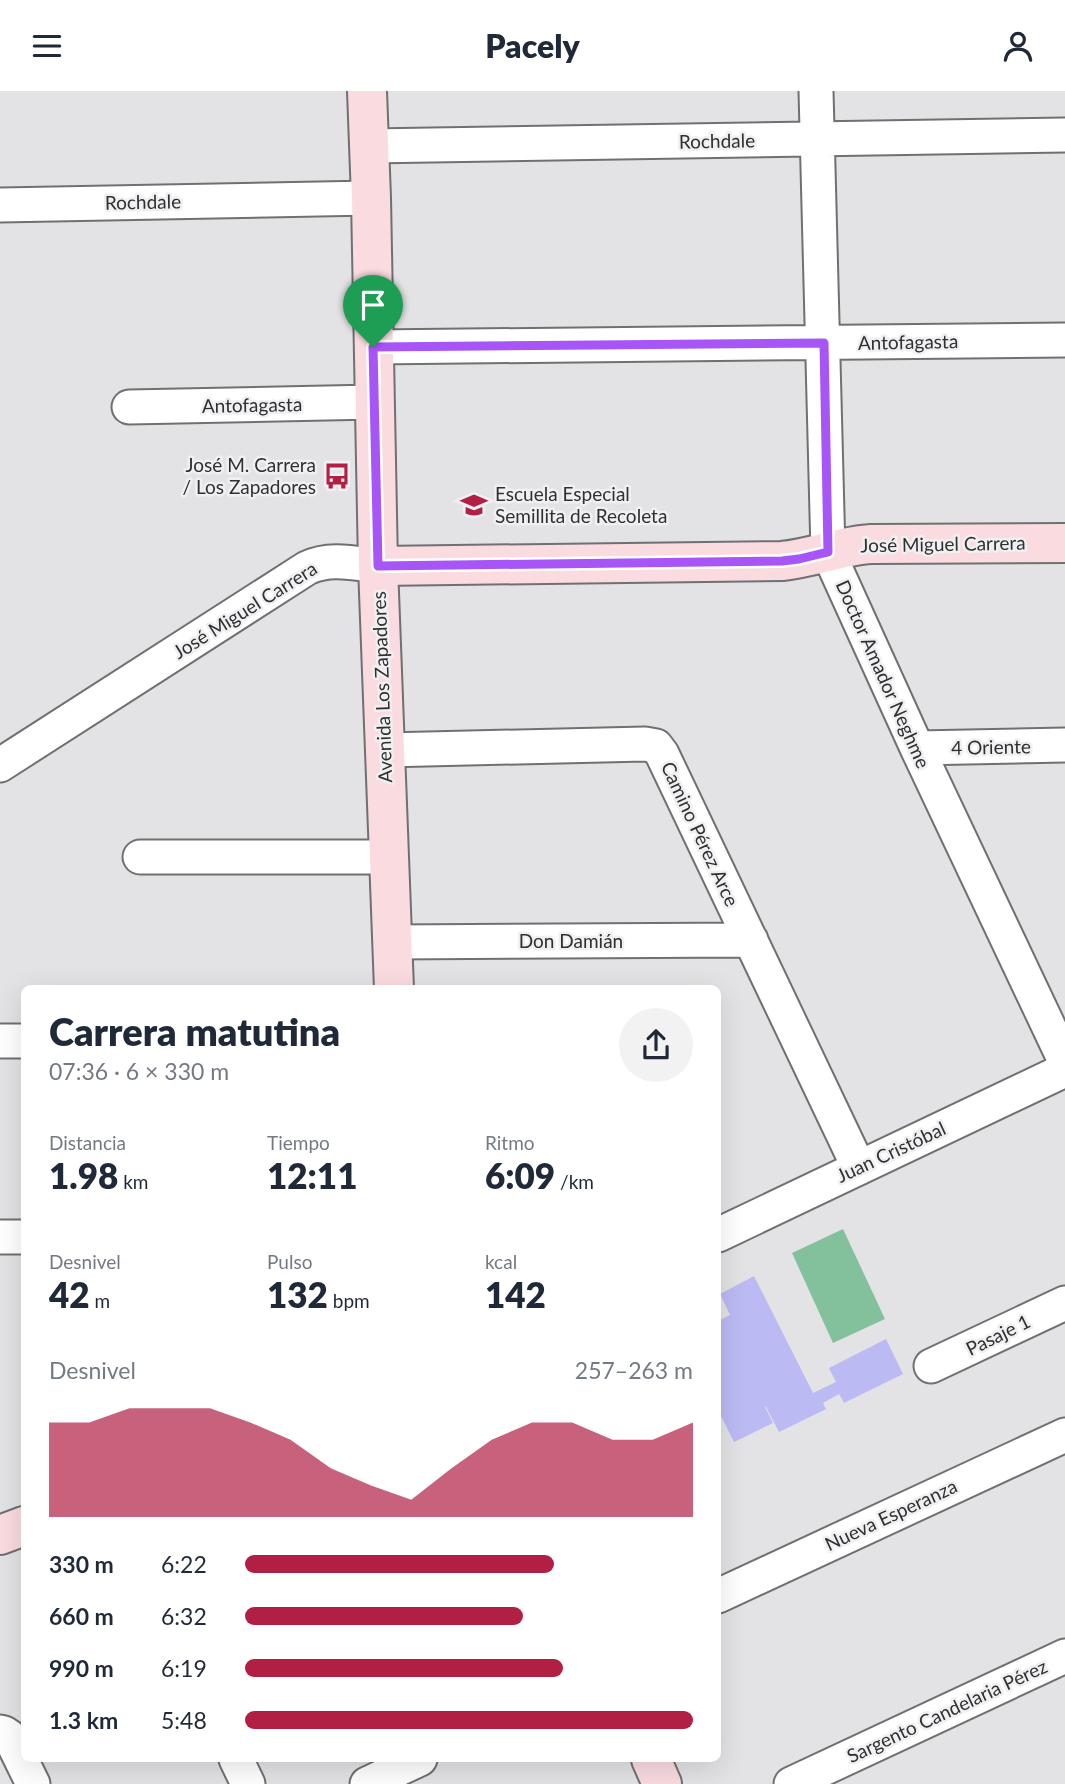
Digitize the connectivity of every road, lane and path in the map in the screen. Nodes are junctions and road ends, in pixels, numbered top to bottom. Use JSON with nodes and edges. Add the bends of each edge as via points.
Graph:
{"nodes":[{"id":1,"x":367,"y":91,"type":"edge"},
{"id":2,"x":816,"y":91,"type":"edge"},
{"id":3,"x":1065,"y":135,"type":"edge"},
{"id":4,"x":818,"y":139,"type":"junction"},
{"id":5,"x":369,"y":146,"type":"junction"},
{"id":6,"x":371,"y":198,"type":"junction"},
{"id":7,"x":0,"y":205,"type":"edge"},
{"id":8,"x":1065,"y":340,"type":"edge"},
{"id":9,"x":824,"y":343,"type":"junction"},
{"id":10,"x":373,"y":347,"type":"junction"},
{"id":11,"x":375,"y":402,"type":"junction"},
{"id":12,"x":129,"y":407,"type":"dead end"},
{"id":13,"x":1065,"y":543,"type":"edge"},
{"id":14,"x":828,"y":552,"type":"junction"},
{"id":15,"x":378,"y":566,"type":"junction"},
{"id":16,"x":1065,"y":745,"type":"edge"},
{"id":17,"x":916,"y":748,"type":"junction"},
{"id":18,"x":385,"y":750,"type":"junction"},
{"id":19,"x":0,"y":765,"type":"edge"},
{"id":20,"x":140,"y":857,"type":"dead end"},
{"id":21,"x":389,"y":857,"type":"junction"},
{"id":22,"x":751,"y":940,"type":"junction"},
{"id":23,"x":393,"y":942,"type":"junction"},
{"id":24,"x":394,"y":985,"type":"edge"},
{"id":25,"x":0,"y":1041,"type":"edge"},
{"id":26,"x":21,"y":1041,"type":"edge"},
{"id":27,"x":1065,"y":1061,"type":"edge"},
{"id":28,"x":1065,"y":1070,"type":"edge"},
{"id":29,"x":859,"y":1168,"type":"junction"},
{"id":30,"x":721,"y":1234,"type":"edge"},
{"id":31,"x":0,"y":1237,"type":"edge"},
{"id":32,"x":21,"y":1237,"type":"edge"},
{"id":33,"x":1065,"y":1303,"type":"edge"},
{"id":34,"x":932,"y":1366,"type":"dead end"},
{"id":35,"x":1065,"y":1435,"type":"edge"},
{"id":36,"x":21,"y":1527,"type":"edge"},
{"id":37,"x":0,"y":1535,"type":"edge"},
{"id":38,"x":721,"y":1594,"type":"edge"},
{"id":39,"x":1065,"y":1656,"type":"edge"},
{"id":40,"x":2,"y":1732,"type":"edge"},
{"id":41,"x":21,"y":1759,"type":"edge"},
{"id":42,"x":22,"y":1762,"type":"edge"},
{"id":43,"x":237,"y":1762,"type":"edge"},
{"id":44,"x":414,"y":1762,"type":"edge"},
{"id":45,"x":652,"y":1762,"type":"edge"},
{"id":46,"x":33,"y":1784,"type":"edge"},
{"id":47,"x":248,"y":1784,"type":"edge"},
{"id":48,"x":367,"y":1784,"type":"edge"},
{"id":49,"x":662,"y":1784,"type":"edge"},
{"id":50,"x":791,"y":1784,"type":"edge"}],
"edges":[{"from":1,"to":5,"type":"main road","name":"Avenida Los Zapadores"},
{"from":2,"to":4,"type":"street","name":"Doctor Amador Neghme"},
{"from":3,"to":4,"type":"street","name":"Rochdale"},
{"from":4,"to":5,"type":"street","name":"Rochdale"},
{"from":4,"to":9,"type":"street","name":"Doctor Amador Neghme"},
{"from":5,"to":6,"type":"main road","name":"Avenida Los Zapadores"},
{"from":6,"to":7,"type":"street","name":"Rochdale"},
{"from":6,"to":10,"type":"main road","name":"Avenida Los Zapadores"},
{"from":8,"to":9,"type":"street","name":"Antofagasta"},
{"from":9,"to":10,"type":"street","name":"Antofagasta"},
{"from":9,"to":14,"type":"street","name":"Doctor Amador Neghme"},
{"from":10,"to":11,"type":"main road","name":"Avenida Los Zapadores"},
{"from":11,"to":12,"type":"street","name":"Antofagasta"},
{"from":11,"to":15,"type":"main road","name":"Avenida Los Zapadores"},
{"from":13,"to":14,"type":"main road","name":"José Miguel Carrera","via":[[871,544]]},
{"from":14,"to":15,"type":"main road","name":"José Miguel Carrera","via":[[782,561]]},
{"from":14,"to":17,"type":"street","name":"Doctor Amador Neghme"},
{"from":15,"to":18,"type":"main road","name":"Avenida Los Zapadores"},
{"from":15,"to":19,"type":"street","name":"José Miguel Carrera","via":[[331,561],[315,564]]},
{"from":16,"to":17,"type":"street","name":"4 Oriente"},
{"from":17,"to":27,"type":"street","name":"Doctor Amador Neghme"},
{"from":18,"to":21,"type":"main road","name":"Avenida Los Zapadores"},
{"from":18,"to":22,"type":"street","name":"Camino Pérez Arce","via":[[656,746]]},
{"from":20,"to":21,"type":"street"},
{"from":21,"to":23,"type":"main road","name":"Avenida Los Zapadores"},
{"from":22,"to":23,"type":"street","name":"Don Damián"},
{"from":22,"to":29,"type":"street","name":"Camino Pérez Arce"},
{"from":23,"to":24,"type":"main road","name":"Avenida Los Zapadores"},
{"from":25,"to":26,"type":"street"},
{"from":28,"to":29,"type":"street","name":"Juan Cristóbal"},
{"from":29,"to":30,"type":"street","name":"Juan Cristóbal"},
{"from":31,"to":32,"type":"street"},
{"from":33,"to":34,"type":"street","name":"Pasaje 1"},
{"from":35,"to":38,"type":"street","name":"Nueva Esperanza"},
{"from":36,"to":37,"type":"main road"},
{"from":39,"to":50,"type":"street","name":"Sargento Candelaria Pérez"},
{"from":40,"to":41,"type":"street","via":[[10,1737]]},
{"from":42,"to":46,"type":"street"},
{"from":43,"to":47,"type":"street"},
{"from":44,"to":48,"type":"street"},
{"from":45,"to":49,"type":"main road"}]}
